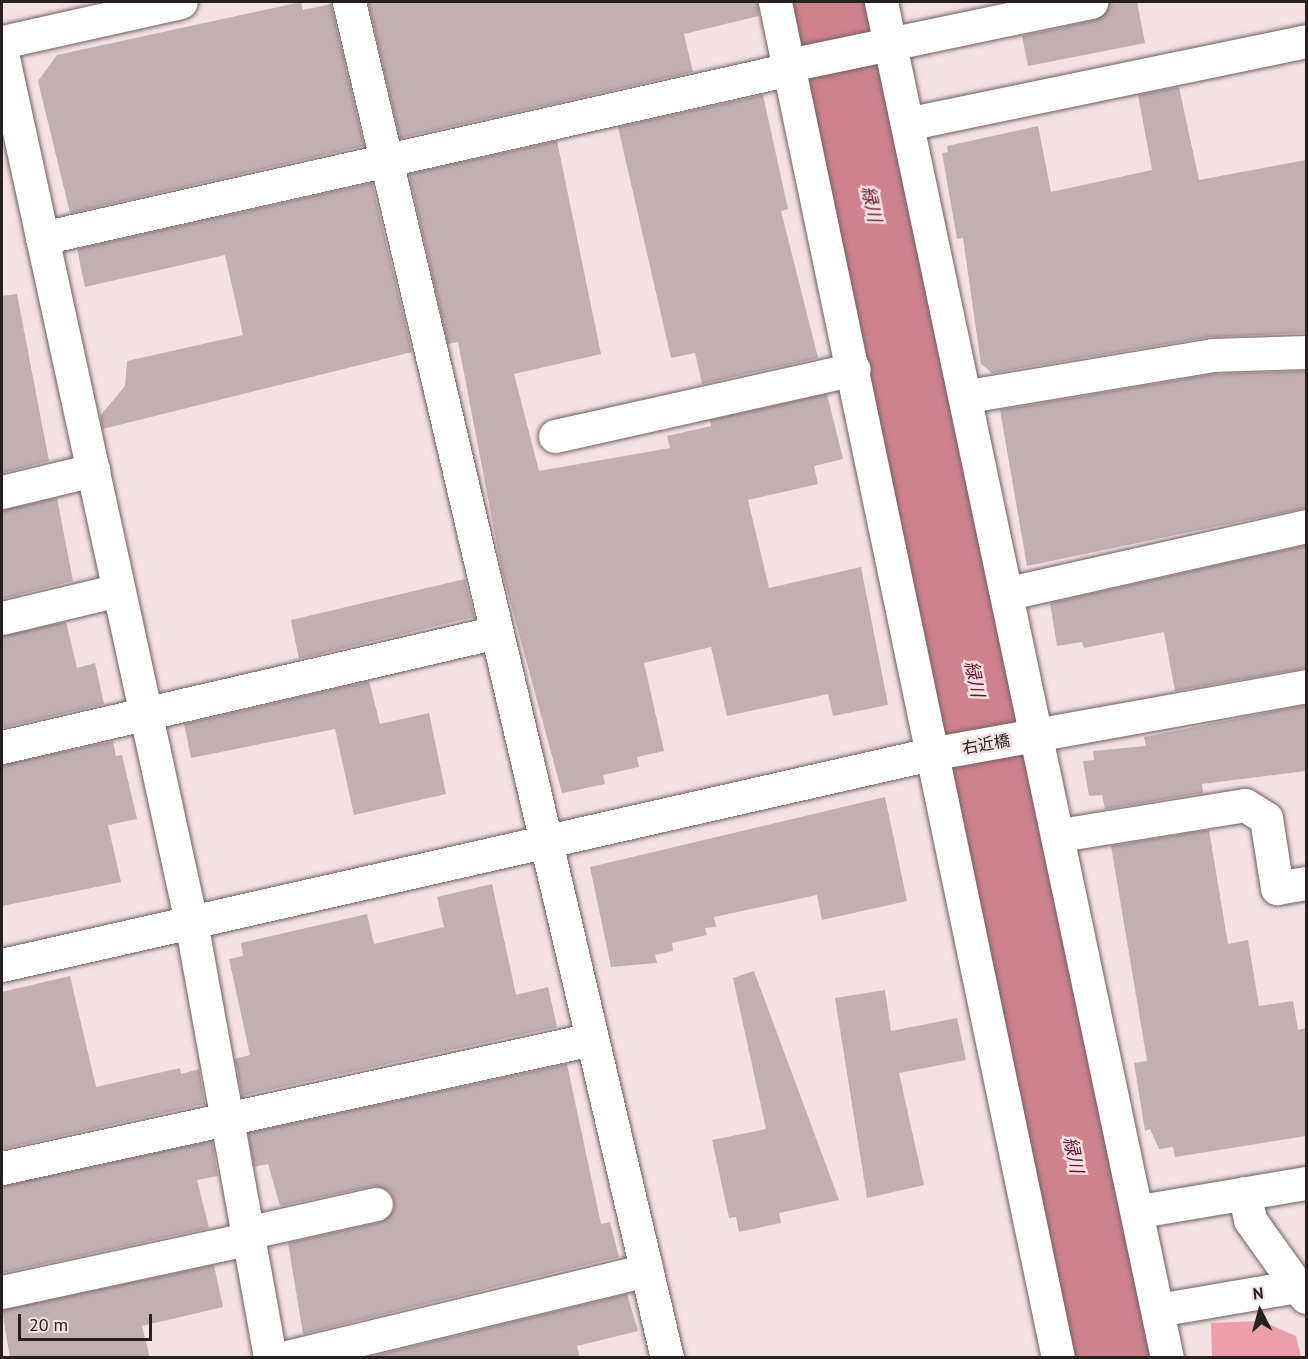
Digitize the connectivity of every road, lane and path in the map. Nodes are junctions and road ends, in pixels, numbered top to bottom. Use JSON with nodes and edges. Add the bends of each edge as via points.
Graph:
{"nodes":[{"id":1,"x":181,"y":2,"type":"edge"},
{"id":2,"x":349,"y":2,"type":"edge"},
{"id":3,"x":776,"y":2,"type":"edge"},
{"id":4,"x":881,"y":2,"type":"edge"},
{"id":5,"x":1091,"y":2,"type":"edge"},
{"id":6,"x":1306,"y":41,"type":"edge"},
{"id":7,"x":2,"y":42,"type":"edge"},
{"id":8,"x":892,"y":45,"type":"junction"},
{"id":9,"x":2,"y":53,"type":"edge"},
{"id":10,"x":790,"y":67,"type":"junction"},
{"id":11,"x":911,"y":123,"type":"junction"},
{"id":12,"x":10,"y":135,"type":"edge"},
{"id":13,"x":387,"y":161,"type":"junction"},
{"id":14,"x":42,"y":238,"type":"junction"},
{"id":15,"x":1306,"y":352,"type":"edge"},
{"id":16,"x":854,"y":369,"type":"junction"},
{"id":17,"x":968,"y":396,"type":"junction"},
{"id":18,"x":555,"y":436,"type":"dead end"},
{"id":19,"x":93,"y":470,"type":"junction"},
{"id":20,"x":2,"y":492,"type":"edge"},
{"id":21,"x":1306,"y":526,"type":"edge"},
{"id":22,"x":119,"y":590,"type":"junction"},
{"id":23,"x":1009,"y":593,"type":"junction"},
{"id":24,"x":2,"y":618,"type":"edge"},
{"id":25,"x":497,"y":632,"type":"junction"},
{"id":26,"x":1306,"y":686,"type":"edge"},
{"id":27,"x":146,"y":712,"type":"junction"},
{"id":28,"x":1036,"y":734,"type":"junction"},
{"id":29,"x":2,"y":747,"type":"edge"},
{"id":30,"x":937,"y":752,"type":"junction"},
{"id":31,"x":1060,"y":835,"type":"junction"},
{"id":32,"x":545,"y":839,"type":"junction"},
{"id":33,"x":1306,"y":883,"type":"edge"},
{"id":34,"x":191,"y":922,"type":"junction"},
{"id":35,"x":2,"y":965,"type":"edge"},
{"id":36,"x":592,"y":1039,"type":"junction"},
{"id":37,"x":227,"y":1120,"type":"junction"},
{"id":38,"x":2,"y":1168,"type":"edge"},
{"id":39,"x":1306,"y":1183,"type":"edge"},
{"id":40,"x":1244,"y":1193,"type":"junction"},
{"id":41,"x":376,"y":1204,"type":"dead end"},
{"id":42,"x":1140,"y":1211,"type":"junction"},
{"id":43,"x":247,"y":1236,"type":"junction"},
{"id":44,"x":646,"y":1270,"type":"junction"},
{"id":45,"x":1303,"y":1289,"type":"edge"},
{"id":46,"x":2,"y":1292,"type":"edge"},
{"id":47,"x":1158,"y":1310,"type":"junction"},
{"id":48,"x":270,"y":1358,"type":"edge"},
{"id":49,"x":284,"y":1358,"type":"edge"},
{"id":50,"x":667,"y":1358,"type":"edge"},
{"id":51,"x":1058,"y":1358,"type":"edge"},
{"id":52,"x":1167,"y":1358,"type":"edge"}],
"edges":[{"from":1,"to":7,"type":"street"},
{"from":2,"to":13,"type":"street"},
{"from":3,"to":10,"type":"street"},
{"from":4,"to":8,"type":"street"},
{"from":5,"to":8,"type":"street"},
{"from":6,"to":11,"type":"street"},
{"from":8,"to":10,"type":"street"},
{"from":8,"to":11,"type":"street"},
{"from":9,"to":12,"type":"street"},
{"from":10,"to":13,"type":"street"},
{"from":10,"to":16,"type":"street"},
{"from":11,"to":17,"type":"street"},
{"from":12,"to":14,"type":"street"},
{"from":13,"to":14,"type":"street"},
{"from":13,"to":25,"type":"street"},
{"from":14,"to":19,"type":"street"},
{"from":15,"to":17,"type":"street","via":[[1212,355]]},
{"from":16,"to":18,"type":"street"},
{"from":16,"to":30,"type":"street"},
{"from":17,"to":23,"type":"street"},
{"from":19,"to":20,"type":"street"},
{"from":19,"to":22,"type":"street"},
{"from":21,"to":23,"type":"street"},
{"from":22,"to":24,"type":"street"},
{"from":22,"to":27,"type":"street"},
{"from":23,"to":28,"type":"street"},
{"from":25,"to":27,"type":"street"},
{"from":25,"to":32,"type":"street"},
{"from":26,"to":28,"type":"street","name":"右近橋"},
{"from":27,"to":29,"type":"street"},
{"from":27,"to":34,"type":"street"},
{"from":28,"to":30,"type":"street","name":"右近橋"},
{"from":28,"to":31,"type":"street"},
{"from":30,"to":32,"type":"street","name":"右近橋"},
{"from":30,"to":51,"type":"street"},
{"from":31,"to":33,"type":"street","via":[[1245,805],[1266,818],[1277,888]]},
{"from":31,"to":42,"type":"street"},
{"from":32,"to":34,"type":"street","name":"右近橋"},
{"from":32,"to":36,"type":"street"},
{"from":34,"to":35,"type":"street","name":"右近橋"},
{"from":34,"to":37,"type":"street"},
{"from":36,"to":37,"type":"street"},
{"from":36,"to":44,"type":"street"},
{"from":37,"to":38,"type":"street"},
{"from":37,"to":43,"type":"street"},
{"from":39,"to":40,"type":"street"},
{"from":40,"to":42,"type":"street"},
{"from":40,"to":45,"type":"street","via":[[1250,1220]]},
{"from":41,"to":43,"type":"street"},
{"from":42,"to":47,"type":"street"},
{"from":43,"to":46,"type":"street"},
{"from":43,"to":48,"type":"street"},
{"from":44,"to":49,"type":"street"},
{"from":44,"to":50,"type":"street"},
{"from":45,"to":47,"type":"street"},
{"from":47,"to":52,"type":"street"}]}
